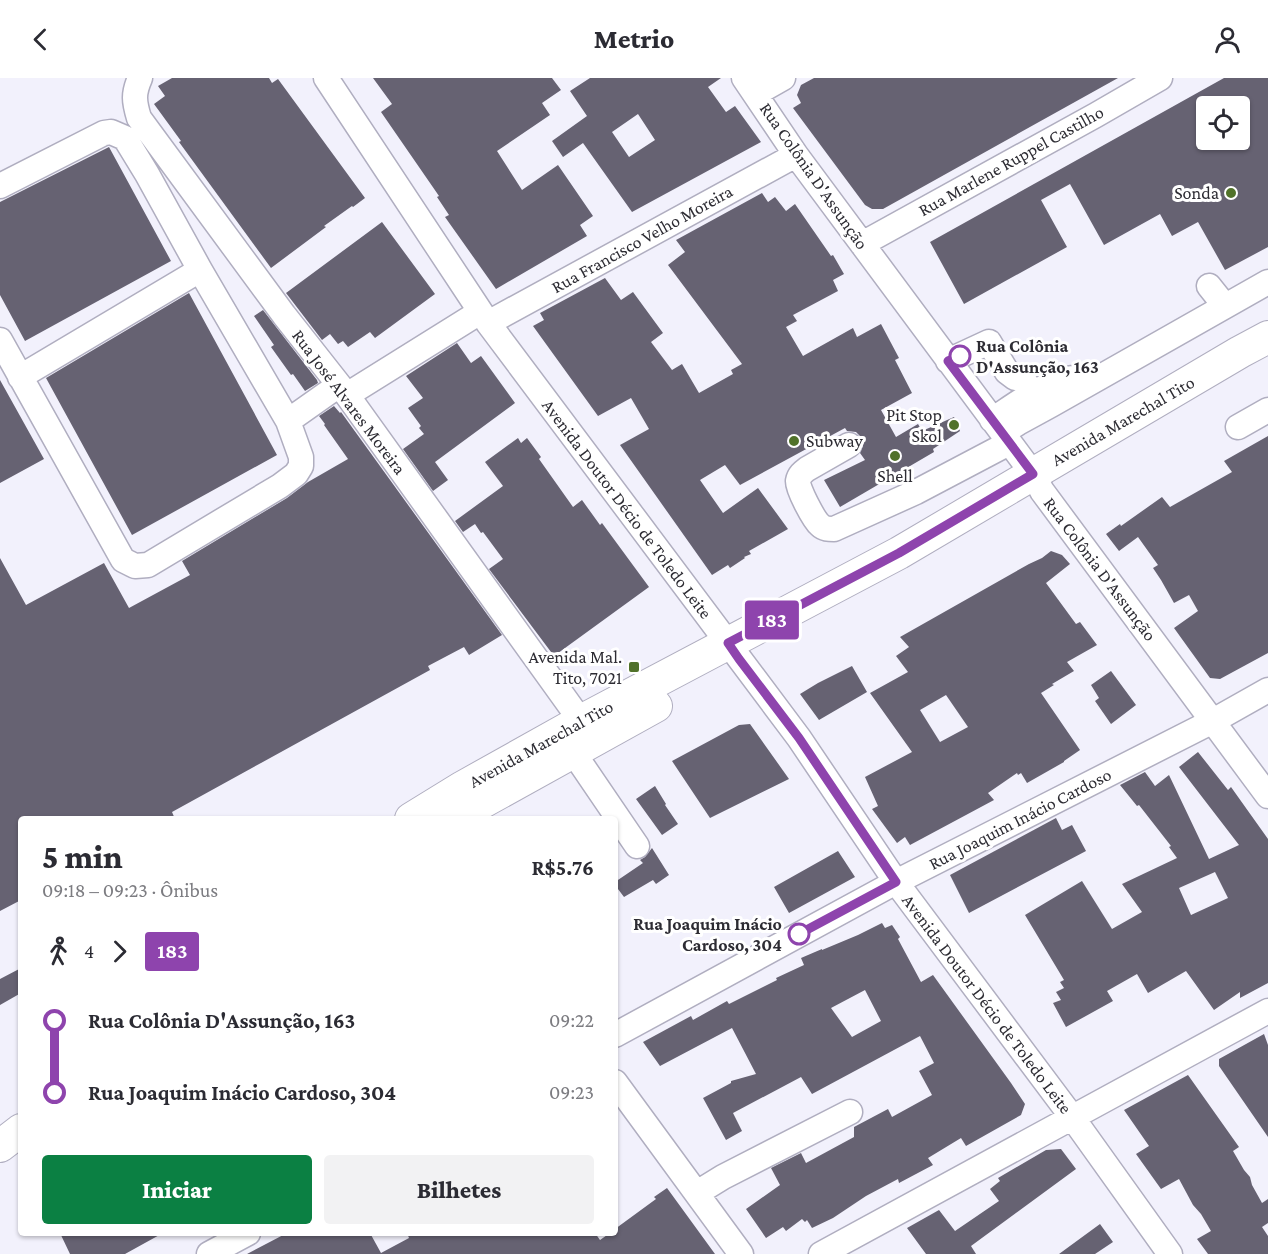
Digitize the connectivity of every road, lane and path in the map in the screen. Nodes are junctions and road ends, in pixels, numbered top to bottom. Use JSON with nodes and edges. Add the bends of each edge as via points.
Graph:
{"nodes":[{"id":1,"x":140,"y":78,"type":"edge"},
{"id":2,"x":326,"y":78,"type":"edge"},
{"id":3,"x":783,"y":78,"type":"edge"},
{"id":4,"x":1160,"y":78,"type":"edge"},
{"id":5,"x":749,"y":86,"type":"edge"},
{"id":6,"x":796,"y":154,"type":"junction"},
{"id":7,"x":0,"y":186,"type":"edge"},
{"id":8,"x":862,"y":244,"type":"junction"},
{"id":9,"x":200,"y":270,"type":"junction"},
{"id":10,"x":1268,"y":282,"type":"edge"},
{"id":11,"x":1209,"y":286,"type":"dead end"},
{"id":12,"x":1225,"y":306,"type":"junction"},
{"id":13,"x":484,"y":317,"type":"junction"},
{"id":14,"x":1268,"y":337,"type":"edge"},
{"id":15,"x":0,"y":340,"type":"edge"},
{"id":16,"x":1268,"y":360,"type":"edge"},
{"id":17,"x":948,"y":361,"type":"junction"},
{"id":18,"x":20,"y":377,"type":"junction"},
{"id":19,"x":1099,"y":378,"type":"junction"},
{"id":20,"x":343,"y":390,"type":"junction"},
{"id":21,"x":1033,"y":394,"type":"junction"},
{"id":22,"x":1268,"y":410,"type":"edge"},
{"id":23,"x":288,"y":421,"type":"junction"},
{"id":24,"x":1238,"y":427,"type":"dead end"},
{"id":25,"x":1001,"y":432,"type":"junction"},
{"id":26,"x":849,"y":445,"type":"dead end"},
{"id":27,"x":1038,"y":483,"type":"junction"},
{"id":28,"x":733,"y":651,"type":"junction"},
{"id":29,"x":1268,"y":690,"type":"edge"},
{"id":30,"x":581,"y":721,"type":"junction"},
{"id":31,"x":1213,"y":721,"type":"junction"},
{"id":32,"x":573,"y":752,"type":"junction"},
{"id":33,"x":529,"y":763,"type":"junction"},
{"id":34,"x":1268,"y":796,"type":"edge"},
{"id":35,"x":416,"y":816,"type":"edge"},
{"id":36,"x":456,"y":816,"type":"edge"},
{"id":37,"x":617,"y":816,"type":"edge"},
{"id":38,"x":618,"y":818,"type":"edge"},
{"id":39,"x":637,"y":846,"type":"dead end"},
{"id":40,"x":896,"y":882,"type":"junction"},
{"id":41,"x":1268,"y":1011,"type":"edge"},
{"id":42,"x":618,"y":1033,"type":"edge"},
{"id":43,"x":618,"y":1086,"type":"edge"},
{"id":44,"x":850,"y":1112,"type":"dead end"},
{"id":45,"x":1072,"y":1117,"type":"junction"},
{"id":46,"x":18,"y":1132,"type":"edge"},
{"id":47,"x":0,"y":1146,"type":"edge"},
{"id":48,"x":697,"y":1193,"type":"junction"},
{"id":49,"x":242,"y":1236,"type":"edge"},
{"id":50,"x":209,"y":1254,"type":"edge"},
{"id":51,"x":741,"y":1254,"type":"edge"},
{"id":52,"x":821,"y":1254,"type":"edge"},
{"id":53,"x":1170,"y":1254,"type":"edge"}],
"edges":[{"from":1,"to":20,"type":"street","name":"Rua José Alvares Moreira","via":[[135,90],[139,118]]},
{"from":2,"to":13,"type":"street","name":"Avenida Doutor Décio de Toledo Leite"},
{"from":3,"to":5,"type":"street"},
{"from":4,"to":8,"type":"street","name":"Rua Marlene Ruppel Castilho"},
{"from":5,"to":6,"type":"street","name":"Rua Colônia D'Assunção"},
{"from":6,"to":8,"type":"street","name":"Rua Colônia D'Assunção"},
{"from":6,"to":13,"type":"street","name":"Rua Francisco Velho Moreira"},
{"from":7,"to":9,"type":"street","via":[[104,133],[117,134],[125,138],[147,174]]},
{"from":8,"to":17,"type":"street","name":"Rua Colônia D'Assunção"},
{"from":9,"to":18,"type":"street"},
{"from":9,"to":23,"type":"street"},
{"from":10,"to":12,"type":"street"},
{"from":11,"to":12,"type":"street"},
{"from":12,"to":19,"type":"street"},
{"from":13,"to":20,"type":"street","name":"Rua Francisco Velho Moreira"},
{"from":13,"to":28,"type":"street","name":"Avenida Doutor Décio de Toledo Leite"},
{"from":14,"to":27,"type":"main road","name":"Avenida Marechal Tito"},
{"from":15,"to":18,"type":"street"},
{"from":16,"to":27,"type":"main road","name":"Avenida Marechal Tito","via":[[1224,387]]},
{"from":17,"to":21,"type":"street","via":[[989,342],[1007,372],[1022,377]]},
{"from":17,"to":25,"type":"street","name":"Rua Colônia D'Assunção"},
{"from":18,"to":23,"type":"street","via":[[123,560],[135,566],[148,565],[296,474],[301,457]]},
{"from":19,"to":21,"type":"street","via":[[1064,368]]},
{"from":19,"to":25,"type":"street"},
{"from":20,"to":23,"type":"street","name":"Rua Francisco Velho Moreira"},
{"from":20,"to":30,"type":"street","name":"Rua José Alvares Moreira"},
{"from":21,"to":25,"type":"street"},
{"from":22,"to":24,"type":"street"},
{"from":25,"to":26,"type":"street","via":[[916,492],[834,529],[825,529],[815,518],[798,481],[807,469]]},
{"from":25,"to":27,"type":"street","name":"Rua Colônia D'Assunção"},
{"from":27,"to":28,"type":"main road","name":"Avenida Marechal Tito","via":[[899,553]]},
{"from":27,"to":31,"type":"street","name":"Rua Colônia D'Assunção"},
{"from":28,"to":30,"type":"main road","name":"Avenida Marechal Tito"},
{"from":28,"to":32,"type":"main road","name":"Avenida Marechal Tito"},
{"from":28,"to":40,"type":"street","name":"Avenida Doutor Décio de Toledo Leite","via":[[799,738]]},
{"from":29,"to":31,"type":"street","name":"Rua Joaquim Inácio Cardoso"},
{"from":30,"to":33,"type":"main road","name":"Avenida Marechal Tito"},
{"from":31,"to":34,"type":"street","name":"Rua Colônia D'Assunção"},
{"from":31,"to":40,"type":"street","name":"Rua Joaquim Inácio Cardoso"},
{"from":32,"to":33,"type":"main road","name":"Avenida Marechal Tito"},
{"from":32,"to":37,"type":"street"},
{"from":33,"to":35,"type":"main road","name":"Avenida Marechal Tito","via":[[463,788]]},
{"from":33,"to":36,"type":"main road","name":"Avenida Marechal Tito"},
{"from":38,"to":39,"type":"street"},
{"from":40,"to":42,"type":"street","name":"Rua Joaquim Inácio Cardoso"},
{"from":40,"to":45,"type":"street","name":"Avenida Doutor Décio de Toledo Leite"},
{"from":41,"to":45,"type":"street"},
{"from":43,"to":48,"type":"street"},
{"from":44,"to":48,"type":"street"},
{"from":45,"to":52,"type":"street"},
{"from":45,"to":53,"type":"street","name":"Avenida Doutor Décio de Toledo Leite"},
{"from":46,"to":47,"type":"main road"},
{"from":48,"to":51,"type":"street"},
{"from":49,"to":50,"type":"street"}]}
